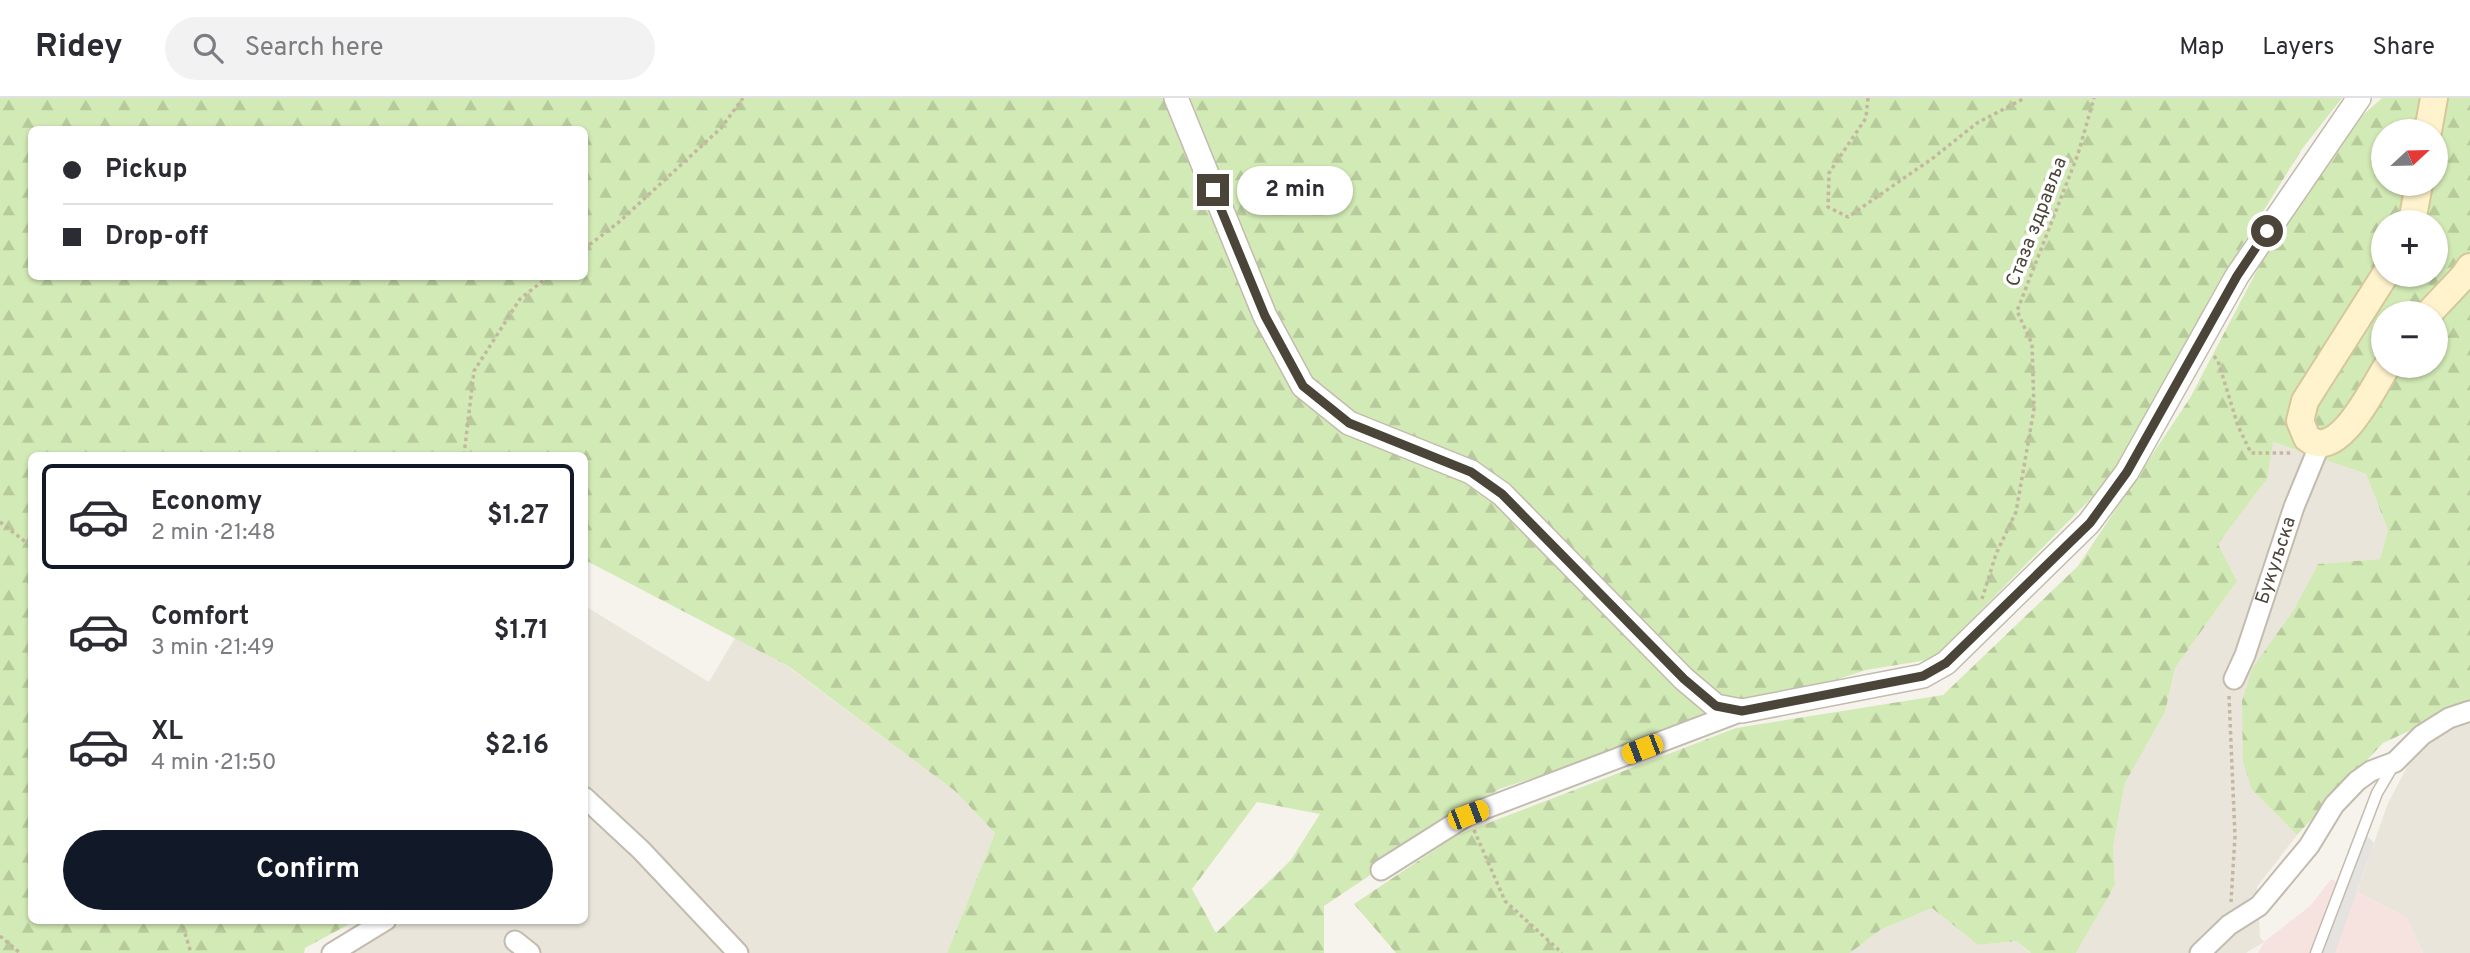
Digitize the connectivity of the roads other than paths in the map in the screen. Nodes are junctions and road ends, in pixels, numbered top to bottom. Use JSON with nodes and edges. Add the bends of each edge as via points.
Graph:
{"nodes":[{"id":1,"x":1175,"y":98,"type":"edge"},
{"id":2,"x":2358,"y":98,"type":"edge"},
{"id":3,"x":2434,"y":98,"type":"edge"},
{"id":4,"x":2430,"y":119,"type":"edge"},
{"id":5,"x":2470,"y":267,"type":"edge"},
{"id":6,"x":2377,"y":287,"type":"edge"},
{"id":7,"x":2441,"y":301,"type":"edge"},
{"id":8,"x":2380,"y":378,"type":"edge"},
{"id":9,"x":2318,"y":449,"type":"junction"},
{"id":10,"x":2234,"y":679,"type":"road end"},
{"id":11,"x":1742,"y":711,"type":"junction"},
{"id":12,"x":2470,"y":711,"type":"edge"},
{"id":13,"x":2395,"y":762,"type":"junction"},
{"id":14,"x":588,"y":801,"type":"edge"},
{"id":15,"x":1381,"y":870,"type":"dead end"},
{"id":16,"x":379,"y":924,"type":"edge"},
{"id":17,"x":729,"y":949,"type":"edge"},
{"id":18,"x":332,"y":953,"type":"edge"},
{"id":19,"x":2200,"y":953,"type":"edge"},
{"id":20,"x":2316,"y":953,"type":"edge"}],
"edges":[{"from":1,"to":11,"type":"street","via":[[1265,316],[1303,386],[1349,423],[1471,472],[1502,494],[1684,679],[1716,706]]},
{"from":2,"to":11,"type":"street","via":[[2237,276],[2127,472],[2090,523],[1946,663],[1923,676]]},
{"from":3,"to":4,"type":"main road"},
{"from":5,"to":7,"type":"main road"},
{"from":6,"to":9,"type":"main road","via":[[2305,401],[2302,430]]},
{"from":8,"to":9,"type":"main road","via":[[2351,424]]},
{"from":9,"to":10,"type":"street","name":"Букуљска"},
{"from":11,"to":15,"type":"street","via":[[1468,815]]},
{"from":12,"to":13,"type":"street","via":[[2422,735]]},
{"from":13,"to":19,"type":"street","via":[[2357,781],[2259,906],[2229,925]]},
{"from":13,"to":20,"type":"lane","via":[[2376,793]]},
{"from":14,"to":17,"type":"street","via":[[641,850]]},
{"from":16,"to":18,"type":"street"}]}
